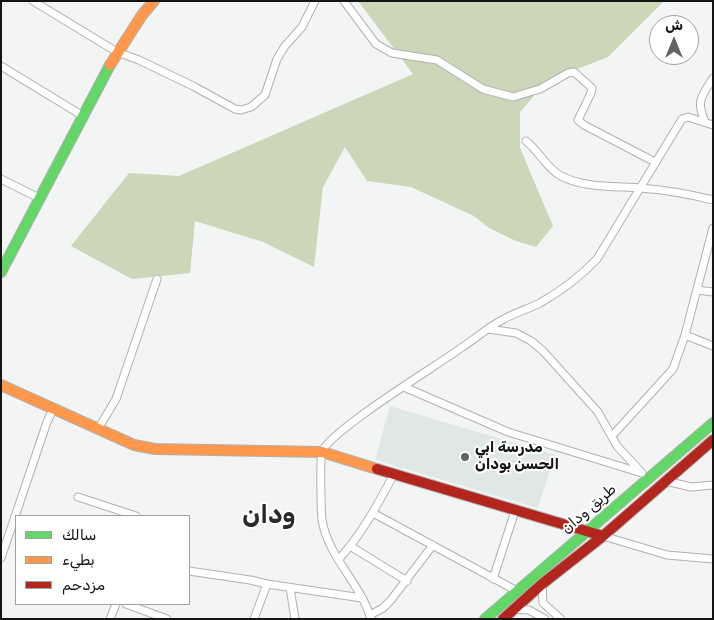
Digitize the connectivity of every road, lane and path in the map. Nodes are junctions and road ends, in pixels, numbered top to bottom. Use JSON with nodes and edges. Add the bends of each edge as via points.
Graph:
{"nodes":[{"id":1,"x":154,"y":1,"type":"edge"},
{"id":2,"x":316,"y":1,"type":"edge"},
{"id":3,"x":344,"y":1,"type":"edge"},
{"id":4,"x":37,"y":2,"type":"edge"},
{"id":5,"x":117,"y":52,"type":"junction"},
{"id":6,"x":1,"y":66,"type":"edge"},
{"id":7,"x":713,"y":78,"type":"edge"},
{"id":8,"x":83,"y":116,"type":"junction"},
{"id":9,"x":705,"y":122,"type":"junction"},
{"id":10,"x":713,"y":125,"type":"edge"},
{"id":11,"x":526,"y":142,"type":"dead end"},
{"id":12,"x":655,"y":162,"type":"junction"},
{"id":13,"x":1,"y":179,"type":"edge"},
{"id":14,"x":641,"y":188,"type":"junction"},
{"id":15,"x":39,"y":198,"type":"junction"},
{"id":16,"x":713,"y":200,"type":"edge"},
{"id":17,"x":713,"y":228,"type":"edge"},
{"id":18,"x":1,"y":272,"type":"edge"},
{"id":19,"x":157,"y":279,"type":"dead end"},
{"id":20,"x":697,"y":290,"type":"junction"},
{"id":21,"x":713,"y":292,"type":"edge"},
{"id":22,"x":487,"y":328,"type":"junction"},
{"id":23,"x":686,"y":335,"type":"junction"},
{"id":24,"x":713,"y":346,"type":"edge"},
{"id":25,"x":1,"y":386,"type":"edge"},
{"id":26,"x":404,"y":387,"type":"junction"},
{"id":27,"x":53,"y":409,"type":"junction"},
{"id":28,"x":713,"y":422,"type":"edge"},
{"id":29,"x":98,"y":429,"type":"junction"},
{"id":30,"x":612,"y":436,"type":"junction"},
{"id":31,"x":713,"y":440,"type":"edge"},
{"id":32,"x":322,"y":452,"type":"junction"},
{"id":33,"x":394,"y":474,"type":"junction"},
{"id":34,"x":645,"y":476,"type":"junction"},
{"id":35,"x":666,"y":481,"type":"junction"},
{"id":36,"x":713,"y":485,"type":"edge"},
{"id":37,"x":78,"y":497,"type":"dead end"},
{"id":38,"x":515,"y":510,"type":"junction"},
{"id":39,"x":373,"y":513,"type":"junction"},
{"id":40,"x":19,"y":515,"type":"edge"},
{"id":41,"x":133,"y":515,"type":"edge"},
{"id":42,"x":15,"y":525,"type":"edge"},
{"id":43,"x":586,"y":531,"type":"junction"},
{"id":44,"x":603,"y":536,"type":"junction"},
{"id":45,"x":433,"y":545,"type":"junction"},
{"id":46,"x":350,"y":546,"type":"junction"},
{"id":47,"x":1,"y":558,"type":"edge"},
{"id":48,"x":339,"y":559,"type":"junction"},
{"id":49,"x":713,"y":559,"type":"edge"},
{"id":50,"x":190,"y":571,"type":"edge"},
{"id":51,"x":493,"y":578,"type":"junction"},
{"id":52,"x":407,"y":581,"type":"junction"},
{"id":53,"x":267,"y":584,"type":"junction"},
{"id":54,"x":542,"y":584,"type":"junction"},
{"id":55,"x":290,"y":588,"type":"junction"},
{"id":56,"x":517,"y":591,"type":"junction"},
{"id":57,"x":362,"y":598,"type":"junction"},
{"id":58,"x":116,"y":605,"type":"edge"},
{"id":59,"x":129,"y":605,"type":"edge"},
{"id":60,"x":514,"y":609,"type":"junction"},
{"id":61,"x":370,"y":617,"type":"edge"},
{"id":62,"x":110,"y":619,"type":"edge"},
{"id":63,"x":167,"y":619,"type":"edge"},
{"id":64,"x":254,"y":619,"type":"edge"},
{"id":65,"x":295,"y":619,"type":"edge"},
{"id":66,"x":485,"y":619,"type":"edge"},
{"id":67,"x":503,"y":619,"type":"edge"},
{"id":68,"x":545,"y":619,"type":"edge"},
{"id":69,"x":561,"y":619,"type":"edge"}],
"edges":[{"from":1,"to":5,"type":"street"},
{"from":2,"to":5,"type":"street","via":[[277,59],[265,95],[242,110]]},
{"from":3,"to":12,"type":"street","via":[[376,44],[392,53],[437,60],[483,89],[513,97],[540,89],[574,72],[592,88],[578,120]]},
{"from":4,"to":5,"type":"street"},
{"from":5,"to":8,"type":"street"},
{"from":6,"to":8,"type":"street"},
{"from":7,"to":9,"type":"street","via":[[699,105]]},
{"from":8,"to":15,"type":"street"},
{"from":9,"to":10,"type":"street"},
{"from":9,"to":12,"type":"street","via":[[688,116],[682,119]]},
{"from":11,"to":14,"type":"street","via":[[564,178]]},
{"from":12,"to":14,"type":"street"},
{"from":13,"to":15,"type":"street"},
{"from":14,"to":16,"type":"street"},
{"from":14,"to":22,"type":"street","via":[[597,260],[580,277],[540,302]]},
{"from":15,"to":18,"type":"street"},
{"from":17,"to":20,"type":"street"},
{"from":19,"to":29,"type":"street","via":[[116,398]]},
{"from":20,"to":21,"type":"street"},
{"from":20,"to":23,"type":"street"},
{"from":22,"to":26,"type":"street"},
{"from":22,"to":30,"type":"street","via":[[516,332],[543,351],[598,412]]},
{"from":23,"to":24,"type":"street"},
{"from":23,"to":30,"type":"street","via":[[673,369]]},
{"from":25,"to":27,"type":"street"},
{"from":26,"to":32,"type":"street","via":[[351,423]]},
{"from":26,"to":34,"type":"street","via":[[508,432]]},
{"from":27,"to":29,"type":"street"},
{"from":27,"to":40,"type":"street"},
{"from":28,"to":34,"type":"street","name":"طريق ودان"},
{"from":29,"to":32,"type":"street","via":[[134,445],[155,449]]},
{"from":30,"to":34,"type":"street"},
{"from":31,"to":35,"type":"street","name":"طريق ودان"},
{"from":32,"to":33,"type":"street"},
{"from":32,"to":48,"type":"street","via":[[322,520]]},
{"from":33,"to":38,"type":"street"},
{"from":33,"to":39,"type":"street"},
{"from":34,"to":43,"type":"street","name":"طريق ودان"},
{"from":35,"to":36,"type":"street","via":[[691,487]]},
{"from":35,"to":44,"type":"street","name":"طريق ودان"},
{"from":37,"to":41,"type":"street"},
{"from":38,"to":43,"type":"street"},
{"from":38,"to":51,"type":"street"},
{"from":39,"to":45,"type":"street"},
{"from":39,"to":46,"type":"street"},
{"from":42,"to":47,"type":"street"},
{"from":43,"to":44,"type":"street"},
{"from":43,"to":56,"type":"street","name":"طريق ودان"},
{"from":44,"to":49,"type":"street","via":[[667,555]]},
{"from":44,"to":54,"type":"street","name":"طريق ودان"},
{"from":45,"to":51,"type":"street"},
{"from":45,"to":52,"type":"street"},
{"from":46,"to":48,"type":"street"},
{"from":46,"to":52,"type":"street"},
{"from":48,"to":57,"type":"street"},
{"from":50,"to":53,"type":"street"},
{"from":51,"to":56,"type":"street"},
{"from":52,"to":61,"type":"street","via":[[383,608]]},
{"from":53,"to":55,"type":"street"},
{"from":53,"to":64,"type":"street"},
{"from":54,"to":60,"type":"street","name":"طريق ودان"},
{"from":54,"to":69,"type":"street","via":[[543,603]]},
{"from":55,"to":57,"type":"street"},
{"from":55,"to":65,"type":"street"},
{"from":56,"to":66,"type":"street","name":"طريق ودان"},
{"from":57,"to":61,"type":"street"},
{"from":58,"to":62,"type":"street"},
{"from":59,"to":63,"type":"street"},
{"from":60,"to":67,"type":"street","name":"طريق ودان"},
{"from":60,"to":68,"type":"street","via":[[529,610]]}]}
